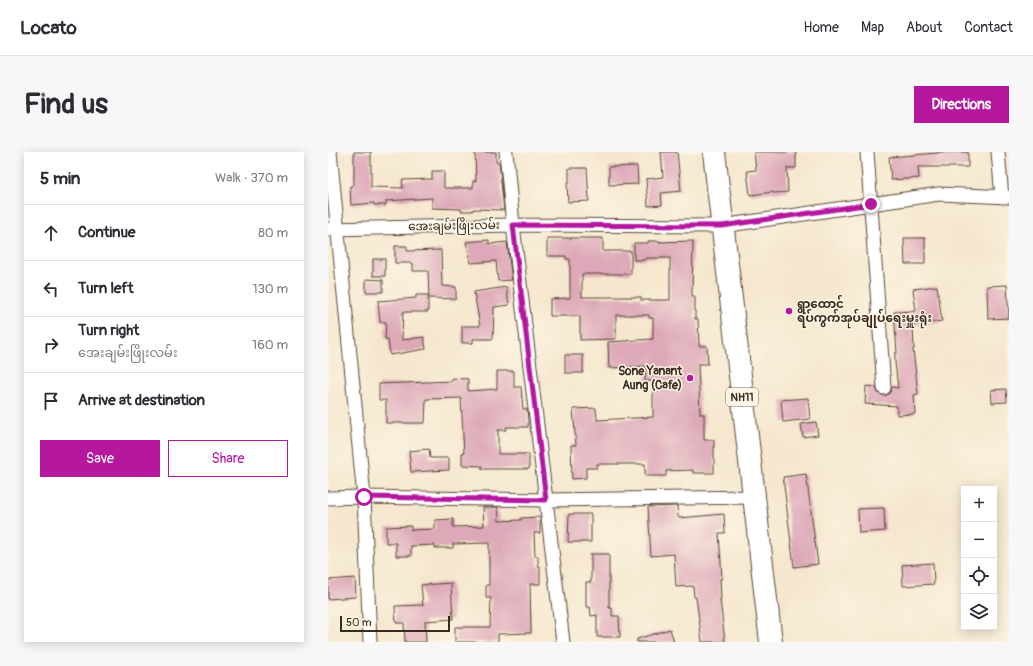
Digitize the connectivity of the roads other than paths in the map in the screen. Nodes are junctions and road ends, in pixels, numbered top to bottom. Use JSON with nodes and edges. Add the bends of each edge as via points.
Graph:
{"nodes":[{"id":1,"x":330,"y":152,"type":"edge"},
{"id":2,"x":506,"y":152,"type":"edge"},
{"id":3,"x":714,"y":152,"type":"edge"},
{"id":4,"x":867,"y":152,"type":"edge"},
{"id":5,"x":998,"y":152,"type":"edge"},
{"id":6,"x":1006,"y":197,"type":"edge"},
{"id":7,"x":871,"y":204,"type":"junction"},
{"id":8,"x":513,"y":225,"type":"junction"},
{"id":9,"x":722,"y":226,"type":"junction"},
{"id":10,"x":333,"y":229,"type":"edge"},
{"id":11,"x":884,"y":388,"type":"dead end"},
{"id":12,"x":364,"y":497,"type":"junction"},
{"id":13,"x":328,"y":498,"type":"edge"},
{"id":14,"x":754,"y":498,"type":"junction"},
{"id":15,"x":546,"y":500,"type":"junction"},
{"id":16,"x":370,"y":642,"type":"edge"},
{"id":17,"x":563,"y":642,"type":"edge"},
{"id":18,"x":771,"y":642,"type":"edge"}],
"edges":[{"from":1,"to":10,"type":"street"},
{"from":2,"to":8,"type":"street"},
{"from":3,"to":9,"type":"highway","number":"NH11"},
{"from":4,"to":7,"type":"street"},
{"from":5,"to":6,"type":"street"},
{"from":6,"to":7,"type":"street","name":"အေးချမ်းဖြိုးလမ်း","via":[[939,194]]},
{"from":7,"to":9,"type":"street","name":"အေးချမ်းဖြိုးလမ်း"},
{"from":7,"to":11,"type":"street"},
{"from":8,"to":9,"type":"street","name":"အေးချမ်းဖြိုးလမ်း"},
{"from":8,"to":10,"type":"street","name":"အေးချမ်းဖြိုးလမ်း"},
{"from":8,"to":15,"type":"street"},
{"from":9,"to":14,"type":"highway","number":"NH11"},
{"from":10,"to":12,"type":"street"},
{"from":12,"to":13,"type":"street"},
{"from":12,"to":15,"type":"street"},
{"from":12,"to":16,"type":"street"},
{"from":14,"to":15,"type":"street"},
{"from":14,"to":18,"type":"highway","number":"NH11"},
{"from":15,"to":17,"type":"street"}]}
